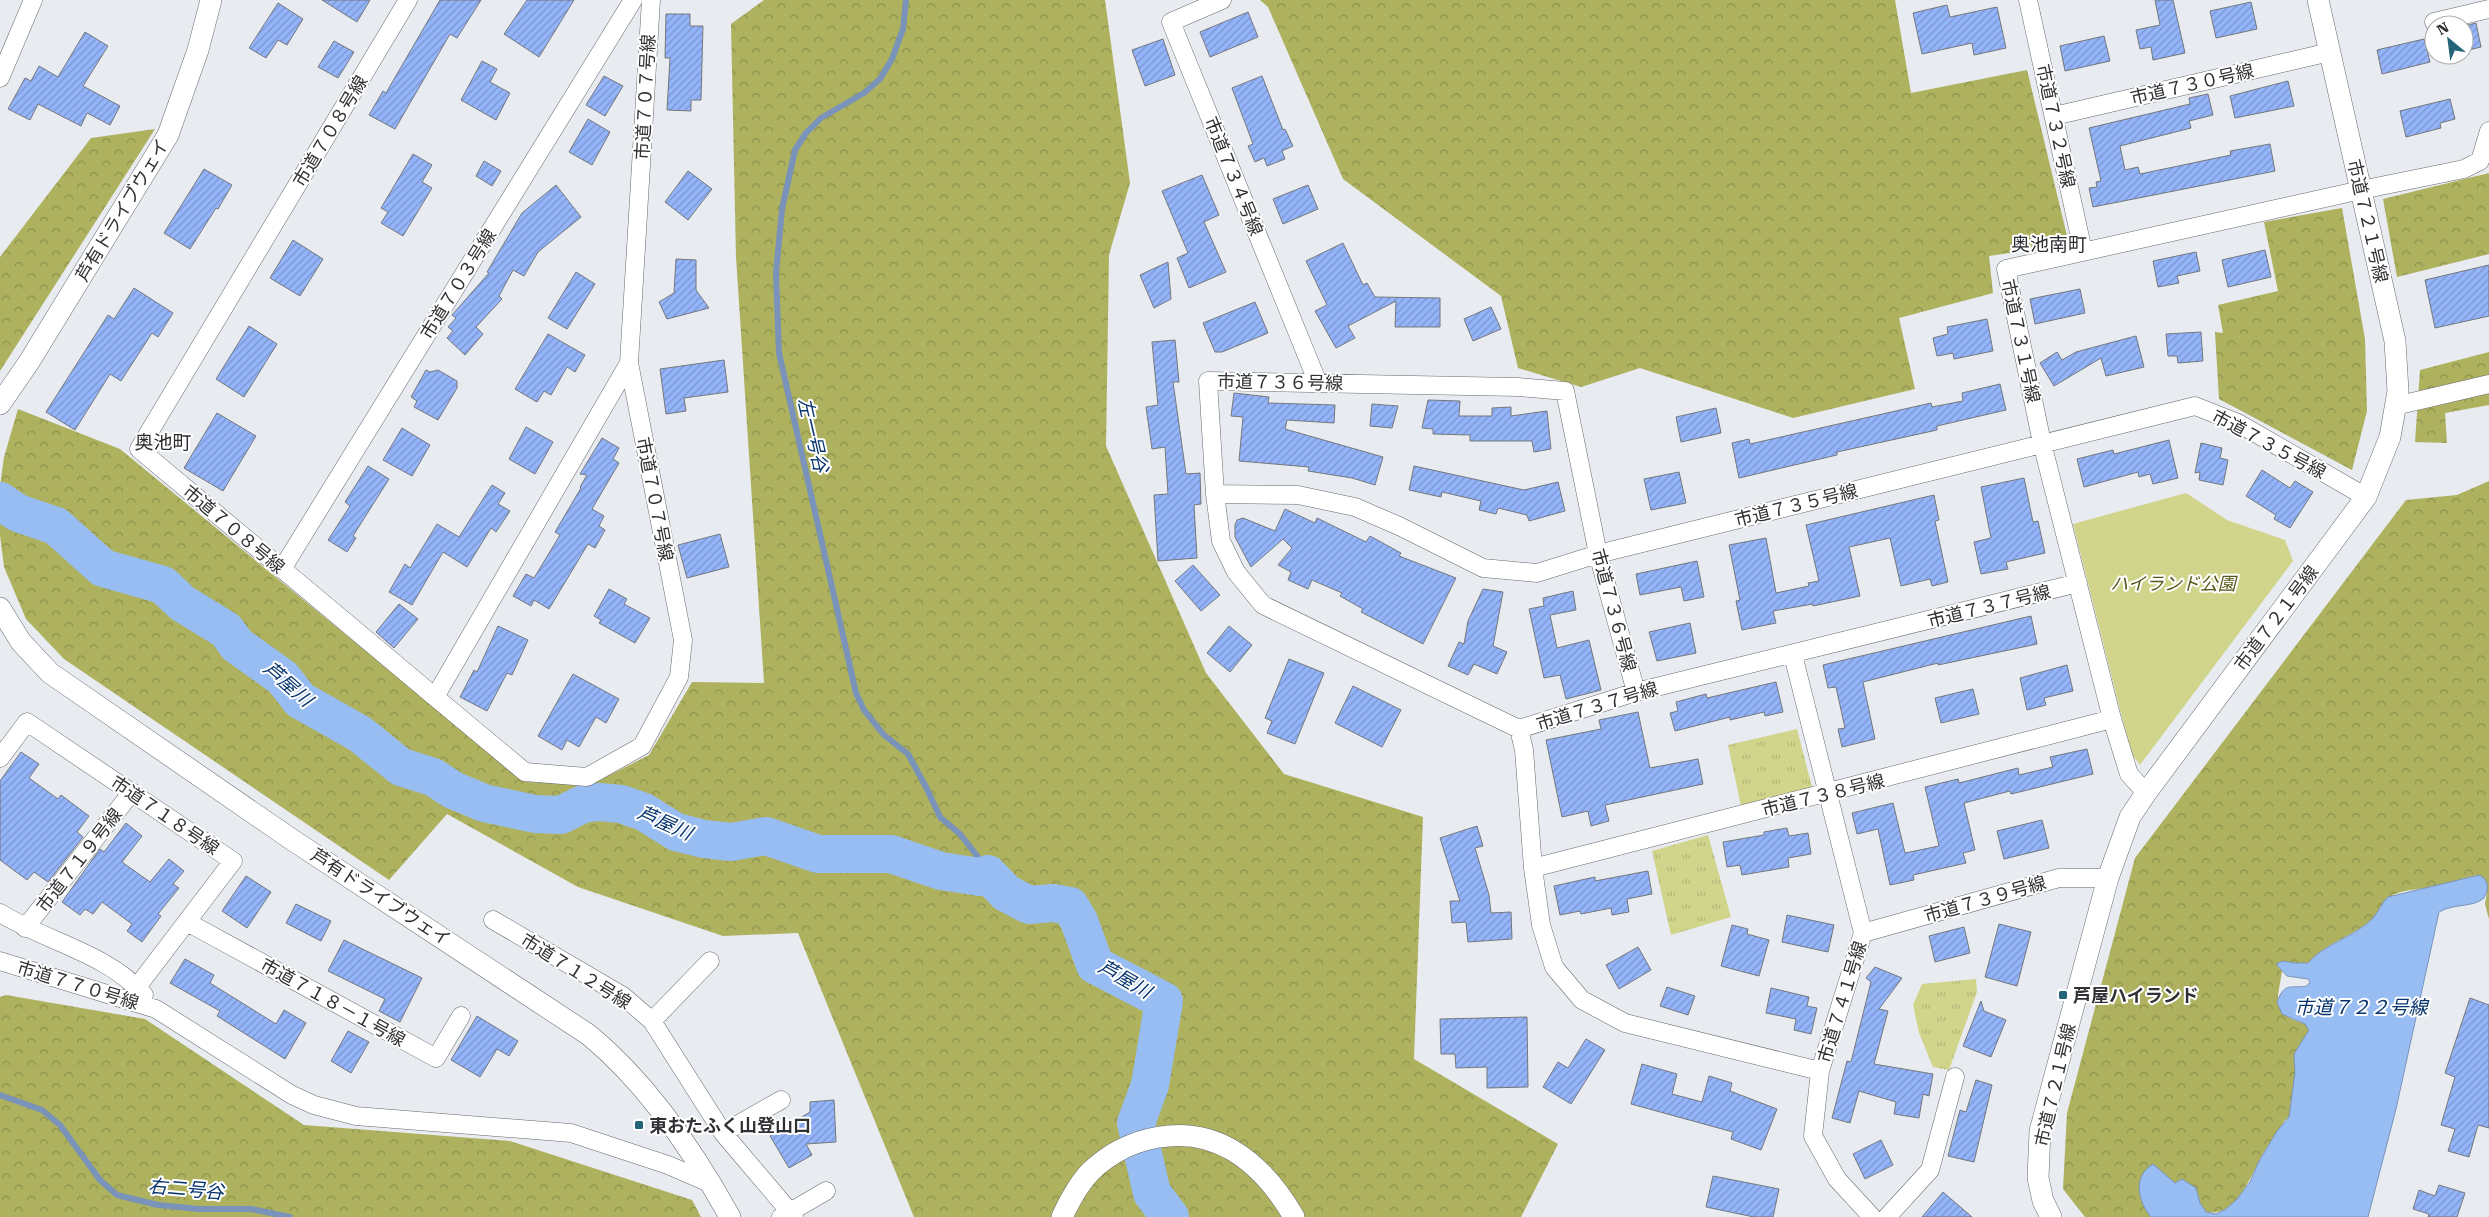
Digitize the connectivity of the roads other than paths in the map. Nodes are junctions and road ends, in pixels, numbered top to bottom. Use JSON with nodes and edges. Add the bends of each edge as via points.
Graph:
{"nodes":[{"id":1,"x":33,"y":0,"type":"edge"},
{"id":2,"x":211,"y":0,"type":"edge"},
{"id":3,"x":408,"y":0,"type":"edge"},
{"id":4,"x":633,"y":0,"type":"edge"},
{"id":5,"x":651,"y":0,"type":"edge"},
{"id":6,"x":1222,"y":0,"type":"edge"},
{"id":7,"x":2028,"y":0,"type":"edge"},
{"id":8,"x":2318,"y":0,"type":"edge"},
{"id":9,"x":2489,"y":9,"type":"edge"},
{"id":10,"x":2464,"y":15,"type":"edge"},
{"id":11,"x":2330,"y":52,"type":"junction"},
{"id":12,"x":0,"y":78,"type":"edge"},
{"id":13,"x":2054,"y":116,"type":"junction"},
{"id":14,"x":2489,"y":131,"type":"edge"},
{"id":15,"x":2361,"y":190,"type":"junction"},
{"id":16,"x":2083,"y":251,"type":"junction"},
{"id":17,"x":629,"y":363,"type":"junction"},
{"id":18,"x":1318,"y":383,"type":"junction"},
{"id":19,"x":2489,"y":384,"type":"edge"},
{"id":20,"x":0,"y":404,"type":"edge"},
{"id":21,"x":2395,"y":406,"type":"junction"},
{"id":22,"x":2042,"y":443,"type":"junction"},
{"id":23,"x":1215,"y":494,"type":"junction"},
{"id":24,"x":2366,"y":496,"type":"junction"},
{"id":25,"x":1598,"y":554,"type":"junction"},
{"id":26,"x":282,"y":569,"type":"junction"},
{"id":27,"x":2078,"y":583,"type":"junction"},
{"id":28,"x":0,"y":608,"type":"edge"},
{"id":29,"x":1793,"y":655,"type":"junction"},
{"id":30,"x":1636,"y":692,"type":"junction"},
{"id":31,"x":435,"y":697,"type":"junction"},
{"id":32,"x":2112,"y":719,"type":"junction"},
{"id":33,"x":1519,"y":729,"type":"junction"},
{"id":34,"x":0,"y":758,"type":"edge"},
{"id":35,"x":132,"y":792,"type":"junction"},
{"id":36,"x":2146,"y":793,"type":"junction"},
{"id":37,"x":1828,"y":794,"type":"junction"},
{"id":38,"x":1533,"y":868,"type":"junction"},
{"id":39,"x":2108,"y":878,"type":"junction"},
{"id":40,"x":0,"y":913,"type":"edge"},
{"id":41,"x":494,"y":920,"type":"dead end"},
{"id":42,"x":186,"y":922,"type":"junction"},
{"id":43,"x":25,"y":928,"type":"junction"},
{"id":44,"x":1863,"y":933,"type":"junction"},
{"id":45,"x":0,"y":960,"type":"edge"},
{"id":46,"x":710,"y":962,"type":"dead end"},
{"id":47,"x":137,"y":987,"type":"junction"},
{"id":48,"x":156,"y":1009,"type":"junction"},
{"id":49,"x":461,"y":1016,"type":"dead end"},
{"id":50,"x":652,"y":1021,"type":"junction"},
{"id":51,"x":1820,"y":1071,"type":"junction"},
{"id":52,"x":1955,"y":1077,"type":"dead end"},
{"id":53,"x":780,"y":1100,"type":"dead end"},
{"id":54,"x":724,"y":1133,"type":"junction"},
{"id":55,"x":712,"y":1184,"type":"junction"},
{"id":56,"x":826,"y":1191,"type":"dead end"},
{"id":57,"x":788,"y":1215,"type":"edge"},
{"id":58,"x":730,"y":1217,"type":"edge"},
{"id":59,"x":1062,"y":1217,"type":"edge"},
{"id":60,"x":1294,"y":1217,"type":"edge"},
{"id":61,"x":1872,"y":1217,"type":"edge"},
{"id":62,"x":1887,"y":1217,"type":"edge"},
{"id":63,"x":2051,"y":1217,"type":"edge"}],
"edges":[{"from":1,"to":12,"type":"street"},
{"from":2,"to":20,"type":"street","name":"芦有ドライブウェイ","via":[[198,50],[168,135]]},
{"from":3,"to":26,"type":"street","name":"市道７０８号線","via":[[139,449]]},
{"from":4,"to":26,"type":"street","name":"市道７０３号線"},
{"from":5,"to":17,"type":"street","name":"市道７０７号線"},
{"from":6,"to":18,"type":"street","name":"市道７３４号線","via":[[1170,22]]},
{"from":7,"to":13,"type":"street","name":"市道７３２号線"},
{"from":8,"to":11,"type":"street","name":"市道７２１号線"},
{"from":9,"to":10,"type":"street"},
{"from":11,"to":13,"type":"street","name":"市道７３０号線"},
{"from":11,"to":15,"type":"street","name":"市道７２１号線"},
{"from":13,"to":16,"type":"street","name":"市道７３２号線"},
{"from":14,"to":15,"type":"street","name":"市道７３１号線","via":[[2480,161],[2464,169]]},
{"from":15,"to":16,"type":"street","name":"市道７３１号線"},
{"from":15,"to":21,"type":"street","name":"市道７２１号線","via":[[2395,341],[2398,391]]},
{"from":16,"to":22,"type":"street","name":"市道７３１号線","via":[[2006,269]]},
{"from":17,"to":31,"type":"street"},
{"from":17,"to":31,"type":"street","name":"市道７０７号線","via":[[683,640],[680,677],[642,746],[587,776],[525,772]]},
{"from":18,"to":23,"type":"street","name":"市道７３６号線","via":[[1208,381]]},
{"from":18,"to":25,"type":"street","name":"市道７３６号線","via":[[1565,391]]},
{"from":19,"to":21,"type":"street"},
{"from":21,"to":24,"type":"street","name":"市道７２１号線","via":[[2390,437]]},
{"from":22,"to":24,"type":"street","name":"市道７３５号線","via":[[2195,406],[2238,423]]},
{"from":22,"to":25,"type":"street","name":"市道７３５号線"},
{"from":22,"to":27,"type":"street","name":"市道７３１号線"},
{"from":23,"to":25,"type":"street","name":"市道７３５号線","via":[[1298,495],[1355,507],[1482,568],[1537,573]]},
{"from":23,"to":33,"type":"street","name":"市道７３６号線","via":[[1221,540],[1236,572],[1263,605]]},
{"from":24,"to":36,"type":"street","name":"市道７２１号線"},
{"from":25,"to":30,"type":"street","name":"市道７３６号線"},
{"from":26,"to":31,"type":"street","name":"市道７０８号線"},
{"from":27,"to":29,"type":"street","name":"市道７３７号線"},
{"from":27,"to":32,"type":"street","name":"市道７３１号線"},
{"from":28,"to":55,"type":"street","name":"芦有ドライブウェイ","via":[[21,642],[50,672],[291,839],[589,1035],[616,1058],[653,1100]]},
{"from":29,"to":30,"type":"street","name":"市道７３７号線"},
{"from":29,"to":37,"type":"street","name":"市道７４１号線"},
{"from":30,"to":33,"type":"street","name":"市道７３７号線"},
{"from":32,"to":36,"type":"street","name":"市道７３１号線","via":[[2129,774]]},
{"from":32,"to":37,"type":"street","name":"市道７３８号線"},
{"from":33,"to":38,"type":"street","name":"市道７３７号線","via":[[1524,750]]},
{"from":34,"to":35,"type":"street","name":"市道７１８号線","via":[[28,722]]},
{"from":35,"to":42,"type":"street","name":"市道７１８号線","via":[[233,861]]},
{"from":35,"to":43,"type":"street","name":"市道７１９号線"},
{"from":36,"to":39,"type":"street","name":"市道７２１号線","via":[[2130,817]]},
{"from":37,"to":38,"type":"street","name":"市道７３８号線"},
{"from":37,"to":44,"type":"street","name":"市道７４１号線"},
{"from":38,"to":51,"type":"street","name":"市道７３７号線","via":[[1541,925],[1554,967],[1582,1000],[1625,1023]]},
{"from":39,"to":44,"type":"street","name":"市道７３９号線","via":[[2059,878]]},
{"from":39,"to":63,"type":"street","name":"市道７２１号線","via":[[2040,1131],[2038,1178]]},
{"from":40,"to":43,"type":"street"},
{"from":41,"to":50,"type":"street","name":"市道７１２号線","via":[[623,996]]},
{"from":42,"to":47,"type":"street","name":"市道７１８号線"},
{"from":42,"to":49,"type":"street","name":"市道７１８－１号線","via":[[436,1058]]},
{"from":43,"to":47,"type":"street","via":[[96,958]]},
{"from":44,"to":51,"type":"street","name":"市道７４１号線"},
{"from":45,"to":48,"type":"street","name":"市道７７０号線"},
{"from":46,"to":50,"type":"street"},
{"from":47,"to":48,"type":"street"},
{"from":48,"to":55,"type":"street","via":[[283,1090],[314,1105],[356,1116],[571,1134],[668,1165]]},
{"from":50,"to":54,"type":"street","name":"市道７１２号線"},
{"from":51,"to":61,"type":"street","name":"市道７４１号線","via":[[1813,1136],[1837,1179]]},
{"from":52,"to":62,"type":"street","via":[[1930,1170]]},
{"from":53,"to":54,"type":"street"},
{"from":54,"to":57,"type":"street","name":"市道７１２号線"},
{"from":55,"to":58,"type":"street","name":"芦有ドライブウェイ"},
{"from":56,"to":57,"type":"street"},
{"from":59,"to":60,"type":"street","via":[[1089,1173],[1126,1146],[1146,1139],[1183,1135],[1205,1138],[1246,1160],[1282,1196]]}]}
